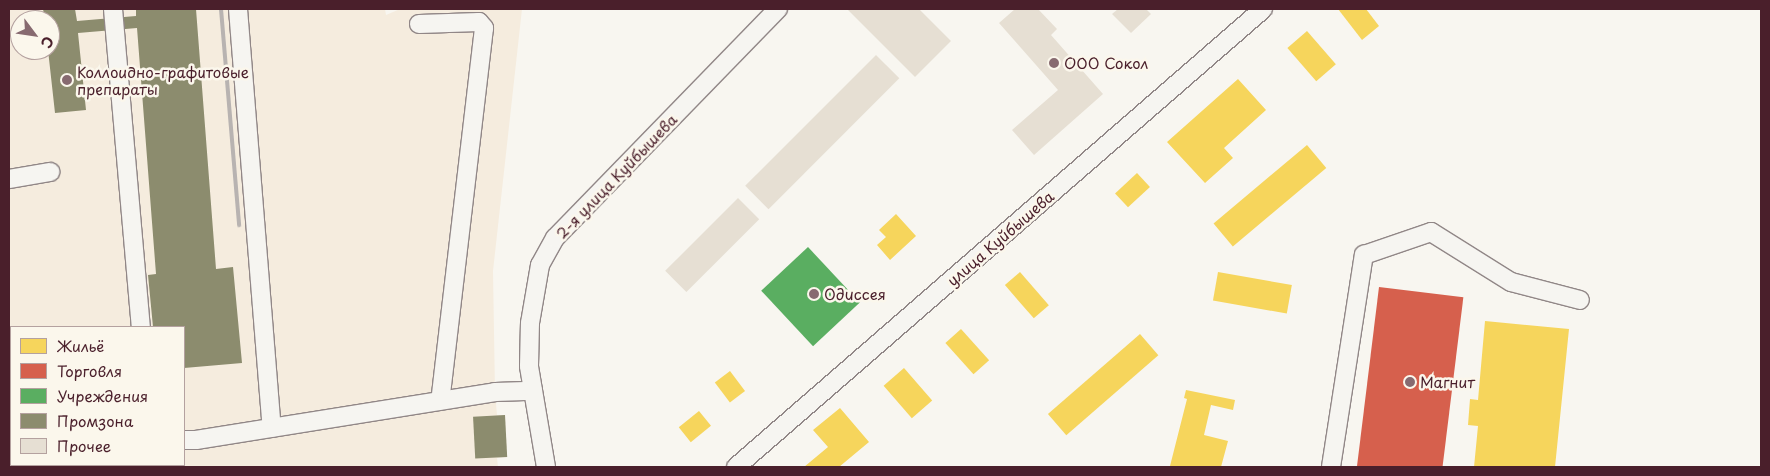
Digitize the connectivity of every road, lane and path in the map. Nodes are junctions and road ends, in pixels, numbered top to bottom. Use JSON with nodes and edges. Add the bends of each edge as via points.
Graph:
{"nodes":[{"id":1,"x":114,"y":9,"type":"edge"},
{"id":2,"x":238,"y":9,"type":"edge"},
{"id":3,"x":778,"y":9,"type":"edge"},
{"id":4,"x":1263,"y":9,"type":"edge"},
{"id":5,"x":419,"y":24,"type":"dead end"},
{"id":6,"x":50,"y":172,"type":"dead end"},
{"id":7,"x":9,"y":179,"type":"edge"},
{"id":8,"x":1580,"y":300,"type":"dead end"},
{"id":9,"x":141,"y":326,"type":"edge"},
{"id":10,"x":533,"y":391,"type":"junction"},
{"id":11,"x":440,"y":400,"type":"junction"},
{"id":12,"x":272,"y":428,"type":"junction"},
{"id":13,"x":185,"y":440,"type":"edge"},
{"id":14,"x":546,"y":467,"type":"edge"},
{"id":15,"x":736,"y":467,"type":"edge"},
{"id":16,"x":1331,"y":467,"type":"edge"}],
"edges":[{"from":1,"to":9,"type":"street"},
{"from":2,"to":12,"type":"street"},
{"from":3,"to":10,"type":"street","name":"2-я улица Куйбышева","via":[[555,238],[540,265],[530,323],[529,366]]},
{"from":4,"to":15,"type":"street","name":"улица Куйбышева"},
{"from":5,"to":11,"type":"street","via":[[479,22],[484,28]]},
{"from":6,"to":7,"type":"street"},
{"from":8,"to":16,"type":"street","via":[[1511,282],[1432,232],[1364,255]]},
{"from":10,"to":11,"type":"street","via":[[495,392]]},
{"from":10,"to":14,"type":"street","name":"2-я улица Куйбышева"},
{"from":11,"to":12,"type":"street"},
{"from":12,"to":13,"type":"street"}]}
